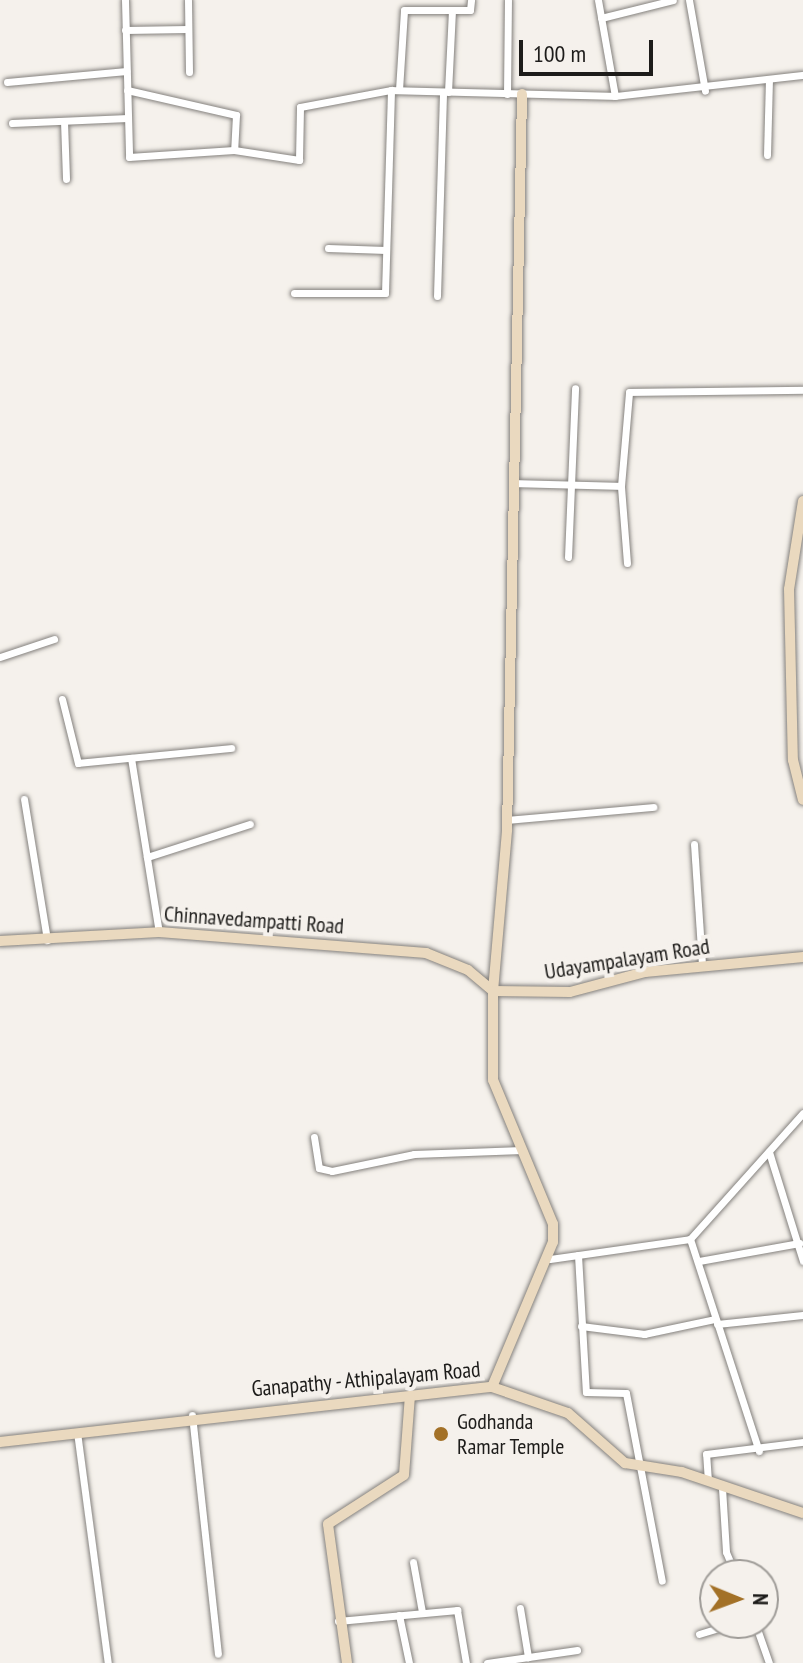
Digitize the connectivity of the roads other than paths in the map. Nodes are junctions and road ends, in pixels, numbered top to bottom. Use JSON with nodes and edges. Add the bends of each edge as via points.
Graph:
{"nodes":[{"id":1,"x":125,"y":0,"type":"edge"},
{"id":2,"x":188,"y":0,"type":"edge"},
{"id":3,"x":471,"y":0,"type":"edge"},
{"id":4,"x":508,"y":0,"type":"edge"},
{"id":5,"x":598,"y":0,"type":"edge"},
{"id":6,"x":673,"y":0,"type":"edge"},
{"id":7,"x":689,"y":0,"type":"edge"},
{"id":8,"x":452,"y":10,"type":"junction"},
{"id":9,"x":601,"y":18,"type":"junction"},
{"id":10,"x":188,"y":29,"type":"junction"},
{"id":11,"x":125,"y":30,"type":"junction"},
{"id":12,"x":126,"y":71,"type":"junction"},
{"id":13,"x":189,"y":72,"type":"dead end"},
{"id":14,"x":803,"y":75,"type":"edge"},
{"id":15,"x":769,"y":81,"type":"junction"},
{"id":16,"x":7,"y":82,"type":"dead end"},
{"id":17,"x":127,"y":90,"type":"junction"},
{"id":18,"x":395,"y":90,"type":"junction"},
{"id":19,"x":705,"y":91,"type":"junction"},
{"id":20,"x":446,"y":92,"type":"junction"},
{"id":21,"x":507,"y":94,"type":"junction"},
{"id":22,"x":522,"y":94,"type":"junction"},
{"id":23,"x":615,"y":96,"type":"junction"},
{"id":24,"x":128,"y":118,"type":"junction"},
{"id":25,"x":64,"y":121,"type":"junction"},
{"id":26,"x":12,"y":123,"type":"dead end"},
{"id":27,"x":234,"y":150,"type":"junction"},
{"id":28,"x":767,"y":155,"type":"dead end"},
{"id":29,"x":66,"y":179,"type":"dead end"},
{"id":30,"x":328,"y":248,"type":"dead end"},
{"id":31,"x":386,"y":250,"type":"junction"},
{"id":32,"x":294,"y":293,"type":"dead end"},
{"id":33,"x":437,"y":296,"type":"dead end"},
{"id":34,"x":575,"y":388,"type":"dead end"},
{"id":35,"x":803,"y":390,"type":"edge"},
{"id":36,"x":514,"y":483,"type":"junction"},
{"id":37,"x":571,"y":485,"type":"junction"},
{"id":38,"x":621,"y":486,"type":"junction"},
{"id":39,"x":803,"y":501,"type":"edge"},
{"id":40,"x":568,"y":557,"type":"dead end"},
{"id":41,"x":627,"y":563,"type":"dead end"},
{"id":42,"x":54,"y":639,"type":"dead end"},
{"id":43,"x":0,"y":657,"type":"edge"},
{"id":44,"x":62,"y":699,"type":"dead end"},
{"id":45,"x":231,"y":748,"type":"dead end"},
{"id":46,"x":131,"y":758,"type":"junction"},
{"id":47,"x":801,"y":778,"type":"edge"},
{"id":48,"x":24,"y":799,"type":"dead end"},
{"id":49,"x":803,"y":800,"type":"edge"},
{"id":50,"x":653,"y":807,"type":"dead end"},
{"id":51,"x":507,"y":820,"type":"junction"},
{"id":52,"x":250,"y":824,"type":"dead end"},
{"id":53,"x":694,"y":844,"type":"dead end"},
{"id":54,"x":147,"y":857,"type":"junction"},
{"id":55,"x":159,"y":932,"type":"junction"},
{"id":56,"x":47,"y":940,"type":"junction"},
{"id":57,"x":0,"y":941,"type":"edge"},
{"id":58,"x":803,"y":957,"type":"edge"},
{"id":59,"x":702,"y":966,"type":"junction"},
{"id":60,"x":493,"y":991,"type":"junction"},
{"id":61,"x":803,"y":1113,"type":"edge"},
{"id":62,"x":314,"y":1137,"type":"dead end"},
{"id":63,"x":522,"y":1150,"type":"junction"},
{"id":64,"x":769,"y":1152,"type":"junction"},
{"id":65,"x":690,"y":1239,"type":"junction"},
{"id":66,"x":801,"y":1242,"type":"edge"},
{"id":67,"x":578,"y":1255,"type":"junction"},
{"id":68,"x":550,"y":1259,"type":"junction"},
{"id":69,"x":699,"y":1261,"type":"junction"},
{"id":70,"x":803,"y":1261,"type":"edge"},
{"id":71,"x":803,"y":1315,"type":"edge"},
{"id":72,"x":716,"y":1321,"type":"junction"},
{"id":73,"x":581,"y":1326,"type":"junction"},
{"id":74,"x":492,"y":1387,"type":"junction"},
{"id":75,"x":410,"y":1396,"type":"junction"},
{"id":76,"x":192,"y":1415,"type":"junction"},
{"id":77,"x":77,"y":1432,"type":"junction"},
{"id":78,"x":0,"y":1442,"type":"edge"},
{"id":79,"x":803,"y":1442,"type":"edge"},
{"id":80,"x":759,"y":1451,"type":"junction"},
{"id":81,"x":638,"y":1466,"type":"junction"},
{"id":82,"x":708,"y":1482,"type":"junction"},
{"id":83,"x":722,"y":1488,"type":"junction"},
{"id":84,"x":803,"y":1513,"type":"edge"},
{"id":85,"x":729,"y":1559,"type":"edge"},
{"id":86,"x":413,"y":1562,"type":"dead end"},
{"id":87,"x":662,"y":1581,"type":"dead end"},
{"id":88,"x":520,"y":1608,"type":"dead end"},
{"id":89,"x":422,"y":1612,"type":"junction"},
{"id":90,"x":399,"y":1615,"type":"junction"},
{"id":91,"x":338,"y":1621,"type":"junction"},
{"id":92,"x":761,"y":1639,"type":"edge"},
{"id":93,"x":577,"y":1650,"type":"dead end"},
{"id":94,"x":218,"y":1654,"type":"dead end"},
{"id":95,"x":528,"y":1657,"type":"junction"},
{"id":96,"x":108,"y":1663,"type":"edge"},
{"id":97,"x":347,"y":1663,"type":"edge"},
{"id":98,"x":409,"y":1663,"type":"edge"},
{"id":99,"x":466,"y":1663,"type":"edge"},
{"id":100,"x":487,"y":1663,"type":"edge"},
{"id":101,"x":769,"y":1663,"type":"edge"}],
"edges":[{"from":1,"to":11,"type":"street"},
{"from":2,"to":10,"type":"street"},
{"from":3,"to":8,"type":"street","via":[[470,10]]},
{"from":4,"to":21,"type":"street"},
{"from":5,"to":9,"type":"street"},
{"from":6,"to":9,"type":"street"},
{"from":7,"to":19,"type":"street"},
{"from":8,"to":18,"type":"street","via":[[404,10]]},
{"from":8,"to":20,"type":"street"},
{"from":9,"to":23,"type":"street"},
{"from":10,"to":11,"type":"street"},
{"from":10,"to":13,"type":"street"},
{"from":11,"to":12,"type":"street"},
{"from":12,"to":16,"type":"street"},
{"from":12,"to":17,"type":"street"},
{"from":14,"to":15,"type":"street"},
{"from":15,"to":19,"type":"street"},
{"from":15,"to":28,"type":"street"},
{"from":17,"to":24,"type":"street"},
{"from":17,"to":27,"type":"street","via":[[236,115]]},
{"from":18,"to":20,"type":"street"},
{"from":18,"to":27,"type":"street","via":[[300,107],[299,160]]},
{"from":18,"to":31,"type":"street"},
{"from":19,"to":23,"type":"street"},
{"from":20,"to":21,"type":"street"},
{"from":20,"to":33,"type":"street"},
{"from":21,"to":22,"type":"street"},
{"from":22,"to":23,"type":"street"},
{"from":22,"to":36,"type":"street"},
{"from":24,"to":25,"type":"street"},
{"from":24,"to":27,"type":"street","via":[[129,157]]},
{"from":25,"to":26,"type":"street"},
{"from":25,"to":29,"type":"street"},
{"from":30,"to":31,"type":"street"},
{"from":31,"to":32,"type":"street","via":[[385,293]]},
{"from":34,"to":37,"type":"street"},
{"from":35,"to":38,"type":"street","via":[[629,392]]},
{"from":36,"to":37,"type":"street"},
{"from":36,"to":51,"type":"street"},
{"from":37,"to":38,"type":"street"},
{"from":37,"to":40,"type":"street"},
{"from":38,"to":41,"type":"street"},
{"from":39,"to":47,"type":"street","via":[[789,589]]},
{"from":42,"to":43,"type":"street"},
{"from":44,"to":46,"type":"street","via":[[74,762]]},
{"from":45,"to":46,"type":"street"},
{"from":46,"to":54,"type":"street"},
{"from":47,"to":49,"type":"street"},
{"from":48,"to":56,"type":"street"},
{"from":50,"to":51,"type":"street"},
{"from":51,"to":60,"type":"street"},
{"from":52,"to":54,"type":"street"},
{"from":53,"to":59,"type":"street"},
{"from":54,"to":55,"type":"street"},
{"from":55,"to":56,"type":"street","name":"Chinnavedampatti Road"},
{"from":55,"to":60,"type":"street","name":"Chinnavedampatti Road","via":[[426,953],[468,970]]},
{"from":56,"to":57,"type":"street","name":"Chinnavedampatti Road"},
{"from":58,"to":59,"type":"street","name":"Udayampalayam Road"},
{"from":59,"to":60,"type":"street","name":"Udayampalayam Road","via":[[570,992]]},
{"from":60,"to":63,"type":"street","via":[[493,1080]]},
{"from":61,"to":64,"type":"street"},
{"from":62,"to":63,"type":"street","via":[[319,1168],[332,1171],[414,1154]]},
{"from":63,"to":68,"type":"street","via":[[553,1224]]},
{"from":64,"to":65,"type":"street"},
{"from":64,"to":66,"type":"street"},
{"from":65,"to":67,"type":"street"},
{"from":65,"to":69,"type":"street"},
{"from":66,"to":69,"type":"street"},
{"from":66,"to":70,"type":"street"},
{"from":67,"to":68,"type":"street"},
{"from":67,"to":73,"type":"street"},
{"from":68,"to":74,"type":"street"},
{"from":69,"to":72,"type":"street"},
{"from":71,"to":72,"type":"street"},
{"from":72,"to":73,"type":"street","via":[[644,1334]]},
{"from":72,"to":80,"type":"street","via":[[744,1385]]},
{"from":73,"to":81,"type":"street","via":[[586,1392],[626,1393]]},
{"from":74,"to":75,"type":"street","name":"Ganapathy - Athipalayam Road"},
{"from":74,"to":81,"type":"street","name":"Ganapathy - Athipalayam Road","via":[[568,1413],[617,1458]]},
{"from":75,"to":76,"type":"street","name":"Ganapathy - Athipalayam Road"},
{"from":75,"to":91,"type":"street","via":[[404,1475],[328,1524]]},
{"from":76,"to":77,"type":"street","name":"Ganapathy - Athipalayam Road"},
{"from":76,"to":94,"type":"street"},
{"from":77,"to":78,"type":"street","name":"Ganapathy - Athipalayam Road"},
{"from":77,"to":96,"type":"street"},
{"from":79,"to":80,"type":"street"},
{"from":80,"to":82,"type":"street","via":[[706,1454]]},
{"from":81,"to":82,"type":"street","name":"Ganapathy - Athipalayam Road"},
{"from":81,"to":87,"type":"street"},
{"from":82,"to":83,"type":"street","name":"Ganapathy - Athipalayam Road"},
{"from":83,"to":84,"type":"street","name":"Ganapathy - Athipalayam Road"},
{"from":83,"to":85,"type":"street"},
{"from":86,"to":89,"type":"street"},
{"from":88,"to":95,"type":"street"},
{"from":89,"to":90,"type":"street"},
{"from":89,"to":99,"type":"street","via":[[457,1610]]},
{"from":90,"to":91,"type":"street"},
{"from":90,"to":98,"type":"street"},
{"from":91,"to":97,"type":"street"},
{"from":92,"to":101,"type":"street"},
{"from":93,"to":95,"type":"street"},
{"from":95,"to":100,"type":"street"}]}
